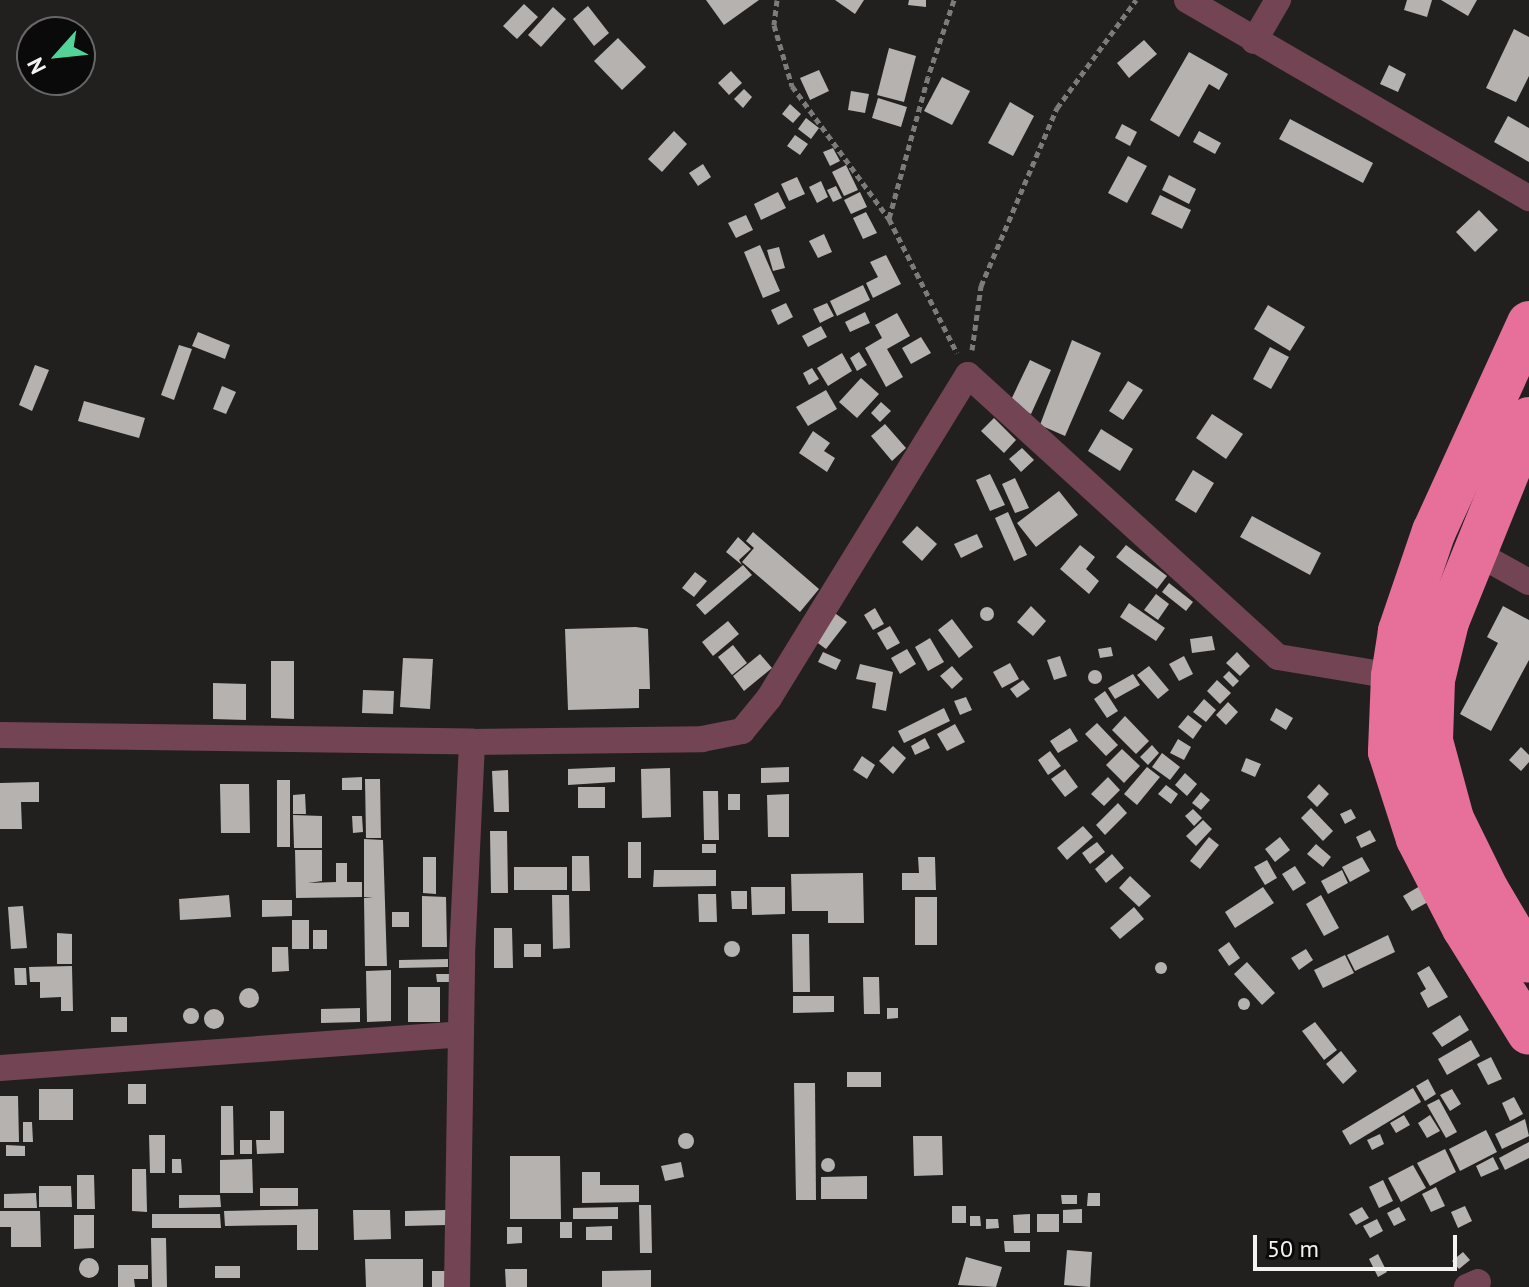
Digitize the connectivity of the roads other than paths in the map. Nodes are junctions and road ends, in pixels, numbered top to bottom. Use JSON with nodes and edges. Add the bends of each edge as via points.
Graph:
{"nodes":[{"id":1,"x":1187,"y":0,"type":"edge"},
{"id":2,"x":1278,"y":0,"type":"edge"},
{"id":3,"x":1254,"y":41,"type":"junction"},
{"id":4,"x":1529,"y":198,"type":"edge"},
{"id":5,"x":1529,"y":323,"type":"edge"},
{"id":6,"x":1529,"y":419,"type":"edge"},
{"id":7,"x":1473,"y":551,"type":"junction"},
{"id":8,"x":1529,"y":582,"type":"edge"},
{"id":9,"x":1393,"y":676,"type":"junction"},
{"id":10,"x":0,"y":735,"type":"edge"},
{"id":11,"x":472,"y":742,"type":"junction"},
{"id":12,"x":1529,"y":961,"type":"edge"},
{"id":13,"x":1529,"y":1033,"type":"edge"},
{"id":14,"x":461,"y":1034,"type":"junction"},
{"id":15,"x":0,"y":1068,"type":"edge"},
{"id":16,"x":457,"y":1287,"type":"edge"}],
"edges":[{"from":1,"to":3,"type":"street"},
{"from":2,"to":3,"type":"street"},
{"from":3,"to":4,"type":"street"},
{"from":5,"to":9,"type":"highway","via":[[1434,531],[1400,631]]},
{"from":6,"to":7,"type":"highway"},
{"from":7,"to":8,"type":"street"},
{"from":7,"to":12,"type":"highway","via":[[1436,666],[1431,741],[1452,819]]},
{"from":9,"to":11,"type":"street","via":[[1278,657],[968,375],[769,698],[742,731],[702,739]]},
{"from":9,"to":13,"type":"highway","via":[[1390,752],[1418,839],[1464,928]]},
{"from":10,"to":11,"type":"street"},
{"from":11,"to":14,"type":"street"},
{"from":14,"to":15,"type":"street"},
{"from":14,"to":16,"type":"street"}]}
